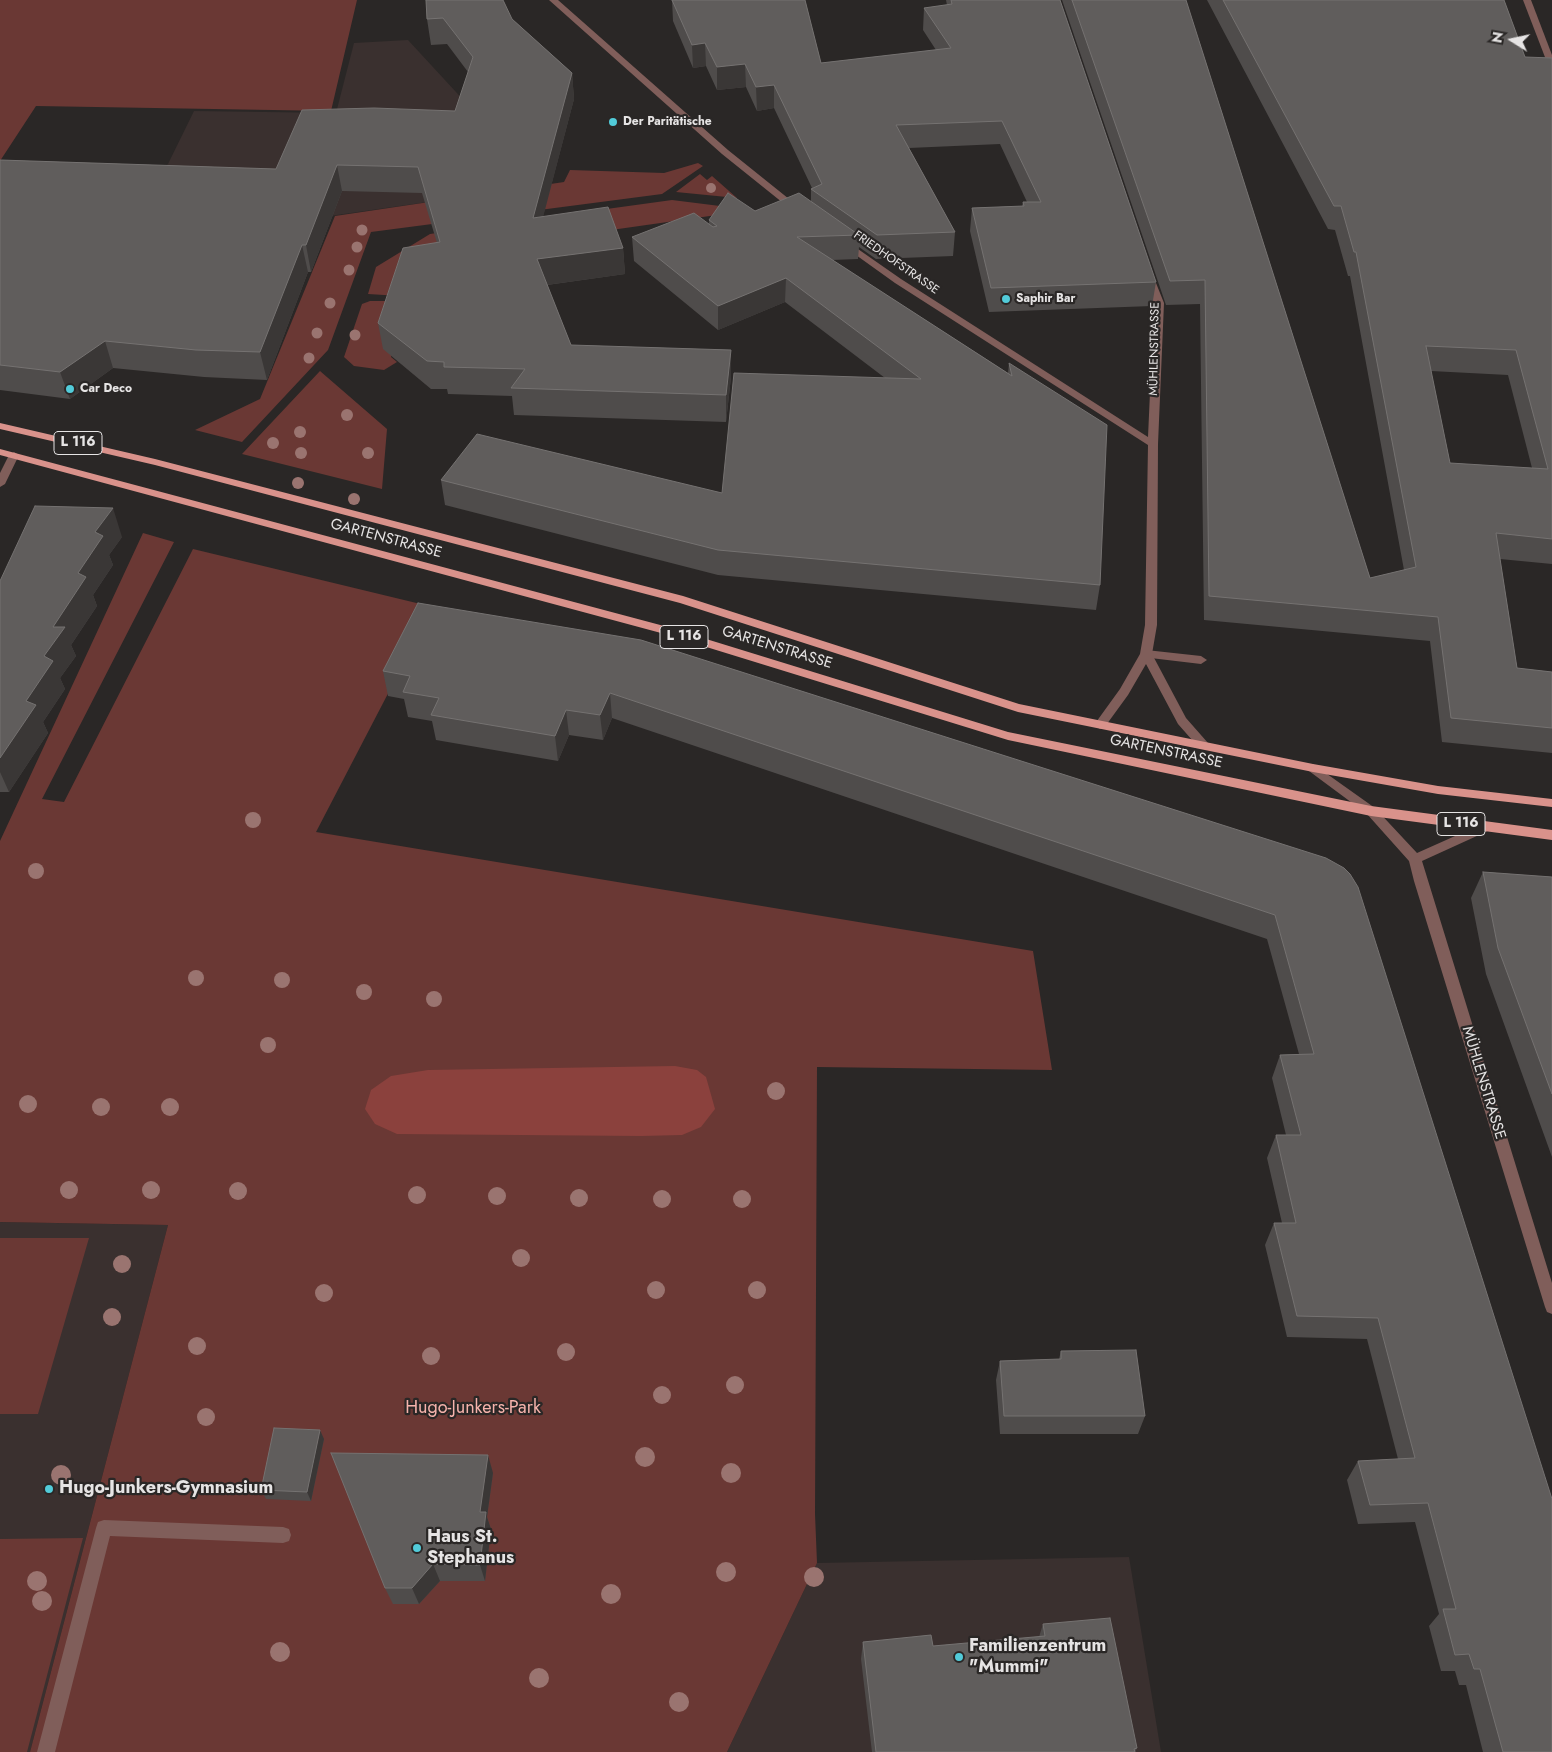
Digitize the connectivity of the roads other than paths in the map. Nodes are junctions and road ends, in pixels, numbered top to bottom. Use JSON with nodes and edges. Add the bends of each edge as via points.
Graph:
{"nodes":[{"id":1,"x":553,"y":0,"type":"edge"},
{"id":2,"x":1527,"y":0,"type":"edge"},
{"id":3,"x":1552,"y":65,"type":"edge"},
{"id":4,"x":801,"y":212,"type":"edge"},
{"id":5,"x":837,"y":237,"type":"edge"},
{"id":6,"x":1146,"y":266,"type":"edge"},
{"id":7,"x":0,"y":426,"type":"edge"},
{"id":8,"x":1153,"y":444,"type":"junction"},
{"id":9,"x":0,"y":452,"type":"edge"},
{"id":10,"x":14,"y":455,"type":"junction"},
{"id":11,"x":0,"y":484,"type":"edge"},
{"id":12,"x":1146,"y":654,"type":"junction"},
{"id":13,"x":1201,"y":660,"type":"dead end"},
{"id":14,"x":1100,"y":725,"type":"junction"},
{"id":15,"x":1204,"y":746,"type":"junction"},
{"id":16,"x":1313,"y":768,"type":"junction"},
{"id":17,"x":1552,"y":803,"type":"edge"},
{"id":18,"x":1370,"y":811,"type":"junction"},
{"id":19,"x":1486,"y":827,"type":"junction"},
{"id":20,"x":1552,"y":835,"type":"edge"},
{"id":21,"x":1415,"y":860,"type":"junction"},
{"id":22,"x":1552,"y":1307,"type":"edge"},
{"id":23,"x":283,"y":1535,"type":"dead end"},
{"id":24,"x":46,"y":1752,"type":"edge"}],
"edges":[{"from":1,"to":4,"type":"street","via":[[725,152]]},
{"from":2,"to":3,"type":"street"},
{"from":5,"to":8,"type":"street","name":"FRIEDHOFSTRASSE","via":[[898,281]]},
{"from":6,"to":8,"type":"street","name":"MÜHLENSTRASSE","via":[[1159,303]]},
{"from":7,"to":14,"type":"main road","name":"GARTENSTRASSE","number":"L 116","via":[[155,462],[683,600],[1018,708]]},
{"from":8,"to":12,"type":"street","name":"MÜHLENSTRASSE","via":[[1151,625]]},
{"from":9,"to":10,"type":"main road","name":"GARTENSTRASSE","number":"L 116"},
{"from":10,"to":11,"type":"street"},
{"from":10,"to":18,"type":"main road","name":"GARTENSTRASSE","number":"L 116","via":[[664,630],[1008,736]]},
{"from":12,"to":13,"type":"street"},
{"from":12,"to":14,"type":"street","name":"MÜHLENSTRASSE"},
{"from":12,"to":15,"type":"street","via":[[1182,721]]},
{"from":14,"to":15,"type":"main road","name":"GARTENSTRASSE","number":"L 116"},
{"from":15,"to":16,"type":"main road","name":"GARTENSTRASSE","number":"L 116"},
{"from":16,"to":17,"type":"main road","name":"GARTENSTRASSE","number":"L 116","via":[[1438,790]]},
{"from":16,"to":18,"type":"street","name":"MÜHLENSTRASSE"},
{"from":18,"to":19,"type":"main road","name":"GARTENSTRASSE","number":"L 116"},
{"from":18,"to":21,"type":"street","name":"MÜHLENSTRASSE"},
{"from":19,"to":20,"type":"main road","name":"GARTENSTRASSE","number":"L 116"},
{"from":19,"to":21,"type":"street"},
{"from":21,"to":22,"type":"street","name":"MÜHLENSTRASSE"},
{"from":23,"to":24,"type":"street","via":[[104,1528]]}]}
